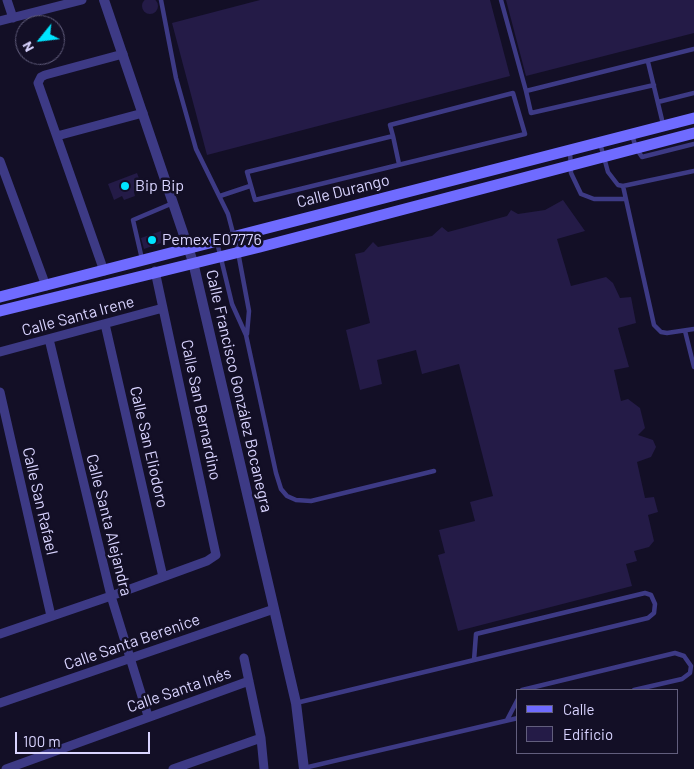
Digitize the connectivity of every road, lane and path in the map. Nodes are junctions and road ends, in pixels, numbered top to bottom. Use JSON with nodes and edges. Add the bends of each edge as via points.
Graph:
{"nodes":[{"id":1,"x":7,"y":0,"type":"edge"},
{"id":2,"x":82,"y":0,"type":"edge"},
{"id":3,"x":104,"y":0,"type":"edge"},
{"id":4,"x":161,"y":0,"type":"edge"},
{"id":5,"x":501,"y":0,"type":"edge"},
{"id":6,"x":13,"y":18,"type":"junction"},
{"id":7,"x":0,"y":21,"type":"edge"},
{"id":8,"x":694,"y":49,"type":"edge"},
{"id":9,"x":123,"y":54,"type":"junction"},
{"id":10,"x":648,"y":62,"type":"junction"},
{"id":11,"x":654,"y":85,"type":"junction"},
{"id":12,"x":526,"y":91,"type":"junction"},
{"id":13,"x":694,"y":93,"type":"edge"},
{"id":14,"x":658,"y":102,"type":"junction"},
{"id":15,"x":143,"y":113,"type":"junction"},
{"id":16,"x":694,"y":118,"type":"edge"},
{"id":17,"x":664,"y":126,"type":"junction"},
{"id":18,"x":694,"y":133,"type":"edge"},
{"id":19,"x":632,"y":134,"type":"junction"},
{"id":20,"x":57,"y":136,"type":"junction"},
{"id":21,"x":393,"y":136,"type":"junction"},
{"id":22,"x":600,"y":142,"type":"junction"},
{"id":23,"x":694,"y":144,"type":"edge"},
{"id":24,"x":636,"y":148,"type":"junction"},
{"id":25,"x":570,"y":149,"type":"junction"},
{"id":26,"x":603,"y":157,"type":"junction"},
{"id":27,"x":0,"y":161,"type":"edge"},
{"id":28,"x":399,"y":164,"type":"junction"},
{"id":29,"x":570,"y":166,"type":"junction"},
{"id":30,"x":694,"y":171,"type":"edge"},
{"id":31,"x":250,"y":186,"type":"junction"},
{"id":32,"x":623,"y":186,"type":"junction"},
{"id":33,"x":220,"y":196,"type":"junction"},
{"id":34,"x":626,"y":198,"type":"junction"},
{"id":35,"x":175,"y":203,"type":"junction"},
{"id":36,"x":234,"y":236,"type":"junction"},
{"id":37,"x":217,"y":241,"type":"junction"},
{"id":38,"x":189,"y":248,"type":"junction"},
{"id":39,"x":238,"y":252,"type":"junction"},
{"id":40,"x":220,"y":256,"type":"junction"},
{"id":41,"x":142,"y":260,"type":"junction"},
{"id":42,"x":193,"y":262,"type":"junction"},
{"id":43,"x":104,"y":271,"type":"junction"},
{"id":44,"x":155,"y":271,"type":"junction"},
{"id":45,"x":46,"y":286,"type":"junction"},
{"id":46,"x":0,"y":297,"type":"edge"},
{"id":47,"x":163,"y":308,"type":"junction"},
{"id":48,"x":0,"y":311,"type":"edge"},
{"id":49,"x":105,"y":324,"type":"junction"},
{"id":50,"x":694,"y":329,"type":"edge"},
{"id":51,"x":685,"y":331,"type":"junction"},
{"id":52,"x":246,"y":335,"type":"junction"},
{"id":53,"x":48,"y":339,"type":"junction"},
{"id":54,"x":0,"y":352,"type":"edge"},
{"id":55,"x":694,"y":367,"type":"edge"},
{"id":56,"x":0,"y":392,"type":"edge"},
{"id":57,"x":434,"y":471,"type":"dead end"},
{"id":58,"x":163,"y":577,"type":"junction"},
{"id":59,"x":111,"y":596,"type":"junction"},
{"id":60,"x":274,"y":610,"type":"junction"},
{"id":61,"x":51,"y":616,"type":"junction"},
{"id":62,"x":0,"y":634,"type":"edge"},
{"id":63,"x":244,"y":658,"type":"dead end"},
{"id":64,"x":129,"y":659,"type":"junction"},
{"id":65,"x":474,"y":660,"type":"junction"},
{"id":66,"x":250,"y":681,"type":"junction"},
{"id":67,"x":526,"y":689,"type":"edge"},
{"id":68,"x":638,"y":689,"type":"edge"},
{"id":69,"x":0,"y":703,"type":"edge"},
{"id":70,"x":296,"y":703,"type":"junction"},
{"id":71,"x":516,"y":703,"type":"edge"},
{"id":72,"x":148,"y":716,"type":"junction"},
{"id":73,"x":516,"y":718,"type":"edge"},
{"id":74,"x":507,"y":720,"type":"junction"},
{"id":75,"x":261,"y":738,"type":"junction"},
{"id":76,"x":0,"y":764,"type":"edge"},
{"id":77,"x":2,"y":769,"type":"edge"},
{"id":78,"x":6,"y":769,"type":"edge"},
{"id":79,"x":174,"y":769,"type":"edge"},
{"id":80,"x":264,"y":769,"type":"edge"},
{"id":81,"x":304,"y":769,"type":"edge"}],
"edges":[{"from":1,"to":6,"type":"street"},
{"from":2,"to":6,"type":"street"},
{"from":3,"to":9,"type":"street","name":"Calle Francisco González Bocanegra"},
{"from":4,"to":33,"type":"lane","via":[[176,78],[196,149]]},
{"from":5,"to":12,"type":"lane"},
{"from":6,"to":7,"type":"street"},
{"from":8,"to":10,"type":"lane"},
{"from":9,"to":15,"type":"street","name":"Calle Francisco González Bocanegra"},
{"from":9,"to":20,"type":"street","via":[[39,79]]},
{"from":10,"to":11,"type":"lane"},
{"from":10,"to":12,"type":"lane"},
{"from":11,"to":12,"type":"lane","via":[[531,113]]},
{"from":11,"to":14,"type":"lane"},
{"from":13,"to":14,"type":"lane"},
{"from":14,"to":17,"type":"lane"},
{"from":15,"to":20,"type":"street"},
{"from":15,"to":35,"type":"street","name":"Calle Francisco González Bocanegra"},
{"from":16,"to":17,"type":"main road","name":"Calle Durango"},
{"from":17,"to":19,"type":"main road","name":"Calle Durango"},
{"from":18,"to":24,"type":"main road","name":"Calle Durango"},
{"from":19,"to":22,"type":"main road","name":"Calle Durango"},
{"from":19,"to":24,"type":"lane"},
{"from":20,"to":43,"type":"street"},
{"from":21,"to":28,"type":"lane"},
{"from":21,"to":28,"type":"lane","via":[[390,125],[513,93],[524,134]]},
{"from":21,"to":31,"type":"lane","via":[[247,172]]},
{"from":22,"to":25,"type":"main road","name":"Calle Durango"},
{"from":22,"to":26,"type":"lane"},
{"from":23,"to":24,"type":"lane","via":[[642,156]]},
{"from":24,"to":26,"type":"main road","name":"Calle Durango"},
{"from":25,"to":29,"type":"lane"},
{"from":25,"to":36,"type":"main road","name":"Calle Durango"},
{"from":26,"to":29,"type":"main road","name":"Calle Durango"},
{"from":26,"to":32,"type":"lane","via":[[612,181]]},
{"from":27,"to":45,"type":"street"},
{"from":28,"to":31,"type":"lane","via":[[254,200]]},
{"from":29,"to":34,"type":"lane","via":[[581,194],[594,199]]},
{"from":29,"to":39,"type":"main road","name":"Calle Durango"},
{"from":30,"to":32,"type":"lane"},
{"from":31,"to":33,"type":"lane"},
{"from":32,"to":34,"type":"lane"},
{"from":33,"to":36,"type":"lane"},
{"from":34,"to":51,"type":"lane","via":[[654,325],[661,332]]},
{"from":35,"to":38,"type":"street","name":"Calle Francisco González Bocanegra"},
{"from":35,"to":41,"type":"lane","via":[[133,220]]},
{"from":36,"to":37,"type":"main road","name":"Calle Durango"},
{"from":36,"to":39,"type":"lane"},
{"from":37,"to":38,"type":"main road","name":"Calle Durango"},
{"from":37,"to":40,"type":"lane"},
{"from":38,"to":41,"type":"main road","name":"Calle Durango"},
{"from":38,"to":42,"type":"street","name":"Calle Francisco González Bocanegra"},
{"from":39,"to":40,"type":"main road","name":"Calle Durango"},
{"from":39,"to":52,"type":"lane","via":[[249,311]]},
{"from":40,"to":42,"type":"main road","name":"Calle Durango"},
{"from":40,"to":52,"type":"lane","via":[[232,304]]},
{"from":41,"to":43,"type":"main road","name":"Calle Durango"},
{"from":42,"to":44,"type":"main road","name":"Calle Durango"},
{"from":42,"to":60,"type":"street","name":"Calle Francisco González Bocanegra"},
{"from":43,"to":45,"type":"main road","name":"Calle Durango"},
{"from":44,"to":47,"type":"street","name":"Calle San Bernardino"},
{"from":44,"to":48,"type":"main road","name":"Calle Durango"},
{"from":45,"to":46,"type":"main road","name":"Calle Durango"},
{"from":47,"to":49,"type":"street","name":"Calle Santa Irene"},
{"from":47,"to":58,"type":"street","name":"Calle San Bernardino","via":[[216,555]]},
{"from":49,"to":53,"type":"street","name":"Calle Santa Irene"},
{"from":49,"to":58,"type":"street","name":"Calle San Eliodoro"},
{"from":50,"to":51,"type":"lane"},
{"from":51,"to":55,"type":"lane"},
{"from":52,"to":57,"type":"lane","via":[[276,474],[287,496],[311,501]]},
{"from":53,"to":54,"type":"street","name":"Calle Santa Irene"},
{"from":53,"to":59,"type":"street","name":"Calle Santa Alejandra"},
{"from":56,"to":61,"type":"street","name":"Calle San Rafael"},
{"from":58,"to":59,"type":"street"},
{"from":59,"to":61,"type":"street"},
{"from":59,"to":64,"type":"street","name":"Calle Santa Alejandra"},
{"from":60,"to":64,"type":"street","name":"Calle Santa Berenice"},
{"from":60,"to":70,"type":"street","name":"Calle Francisco González Bocanegra"},
{"from":61,"to":62,"type":"street"},
{"from":63,"to":66,"type":"street"},
{"from":64,"to":69,"type":"street","name":"Calle Santa Berenice"},
{"from":64,"to":72,"type":"street","name":"Calle Santa Alejandra"},
{"from":65,"to":65,"type":"lane","via":[[648,618],[654,613],[655,604],[651,595],[645,592],[476,634]]},
{"from":65,"to":70,"type":"lane"},
{"from":66,"to":72,"type":"street","name":"Calle Santa Inés"},
{"from":66,"to":75,"type":"street"},
{"from":67,"to":68,"type":"lane","via":[[675,654],[684,656],[691,666],[690,673],[682,679]]},
{"from":70,"to":81,"type":"street","name":"Calle Francisco González Bocanegra"},
{"from":71,"to":74,"type":"lane"},
{"from":72,"to":78,"type":"street","name":"Calle Santa Inés"},
{"from":73,"to":74,"type":"lane"},
{"from":74,"to":81,"type":"lane"},
{"from":75,"to":79,"type":"street"},
{"from":75,"to":80,"type":"street"},
{"from":76,"to":77,"type":"street"}]}
